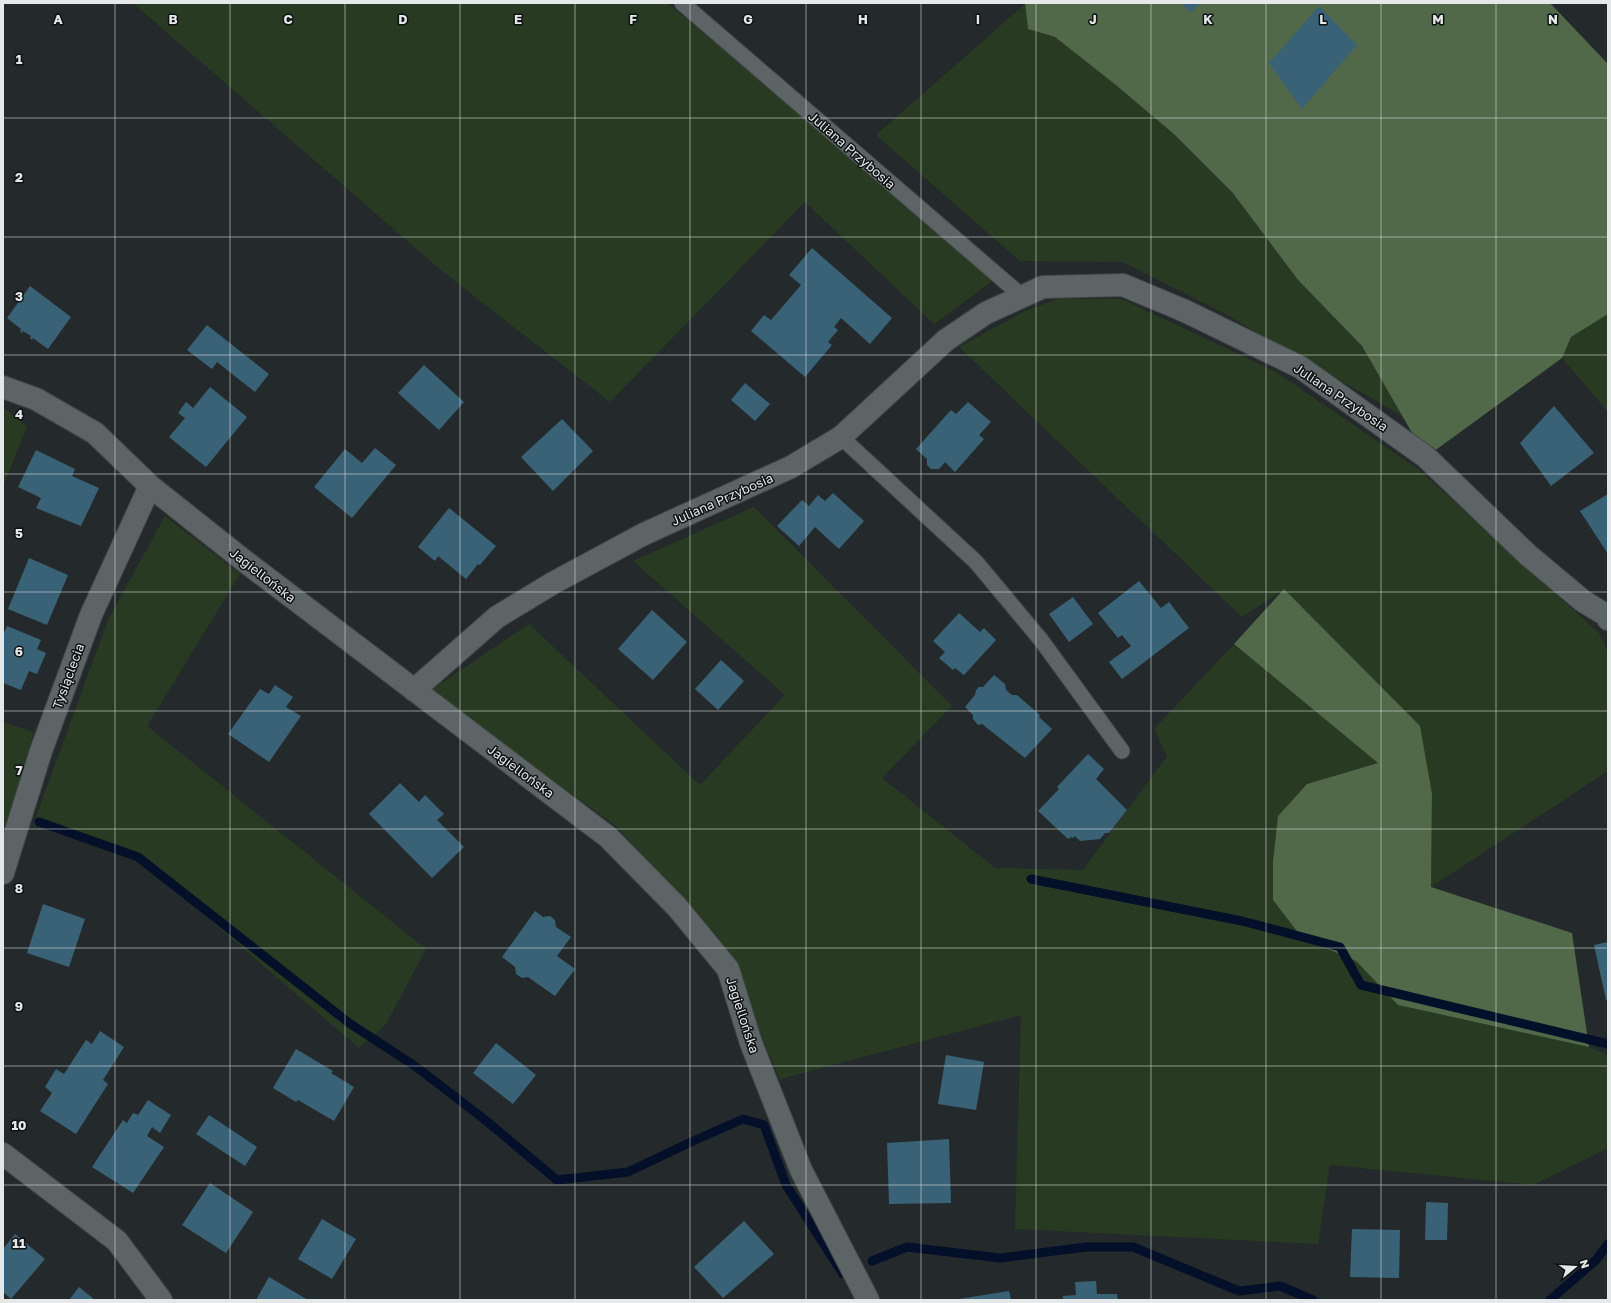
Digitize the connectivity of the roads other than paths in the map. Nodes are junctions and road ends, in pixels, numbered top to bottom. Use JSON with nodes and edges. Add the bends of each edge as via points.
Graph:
{"nodes":[{"id":1,"x":682,"y":3,"type":"edge"},
{"id":2,"x":1023,"y":297,"type":"junction"},
{"id":3,"x":3,"y":387,"type":"edge"},
{"id":4,"x":841,"y":436,"type":"junction"},
{"id":5,"x":150,"y":486,"type":"junction"},
{"id":6,"x":1607,"y":616,"type":"edge"},
{"id":7,"x":414,"y":690,"type":"junction"},
{"id":8,"x":1122,"y":751,"type":"dead end"},
{"id":9,"x":3,"y":873,"type":"edge"},
{"id":10,"x":3,"y":1154,"type":"edge"},
{"id":11,"x":162,"y":1300,"type":"edge"},
{"id":12,"x":868,"y":1300,"type":"edge"}],
"edges":[{"from":1,"to":2,"type":"lane","name":"Juliana Przybosia"},
{"from":2,"to":4,"type":"street","name":"Juliana Przybosia","via":[[986,314],[946,340]]},
{"from":2,"to":6,"type":"street","name":"Juliana Przybosia","via":[[1043,287],[1123,285],[1185,311],[1300,368],[1426,456],[1528,555],[1583,601]]},
{"from":3,"to":5,"type":"street","name":"Jagiellońska","via":[[36,399],[95,434]]},
{"from":4,"to":7,"type":"street","name":"Juliana Przybosia","via":[[791,468],[644,534],[553,583],[497,617]]},
{"from":4,"to":8,"type":"lane","via":[[976,562],[1041,640]]},
{"from":5,"to":7,"type":"street","name":"Jagiellońska"},
{"from":5,"to":9,"type":"street","name":"Tysiąclecia","via":[[91,615],[41,750]]},
{"from":7,"to":12,"type":"street","name":"Jagiellońska","via":[[608,837],[677,907],[728,969],[751,1043],[801,1170]]},
{"from":10,"to":11,"type":"street","via":[[117,1241]]}]}
